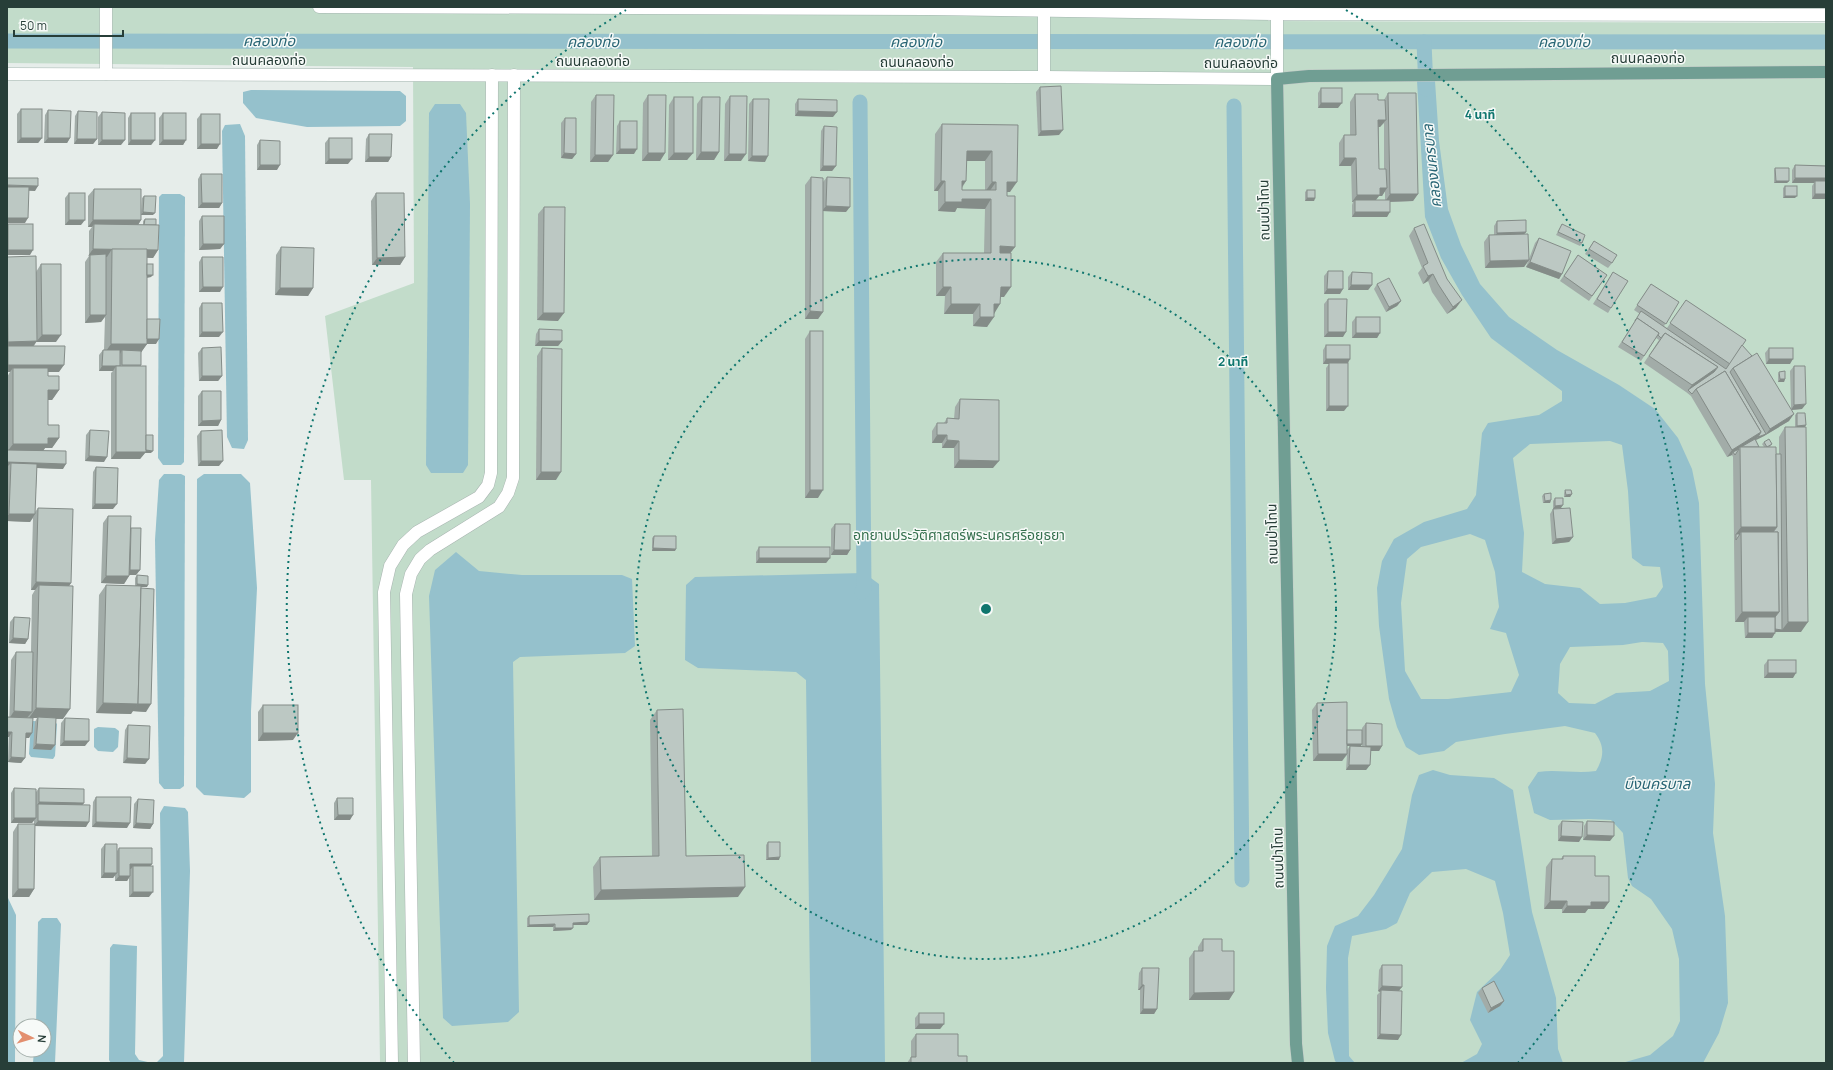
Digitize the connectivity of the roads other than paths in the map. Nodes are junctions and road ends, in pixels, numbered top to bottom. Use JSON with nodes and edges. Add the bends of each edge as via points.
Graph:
{"nodes":[{"id":1,"x":106,"y":7,"type":"edge"},
{"id":2,"x":319,"y":7,"type":"edge"},
{"id":3,"x":1447,"y":11,"type":"edge"},
{"id":4,"x":1616,"y":11,"type":"edge"},
{"id":5,"x":1690,"y":11,"type":"edge"},
{"id":6,"x":1801,"y":11,"type":"edge"},
{"id":7,"x":1277,"y":14,"type":"edge"},
{"id":8,"x":1044,"y":15,"type":"junction"},
{"id":9,"x":1826,"y":15,"type":"edge"},
{"id":10,"x":1044,"y":72,"type":"junction"},
{"id":11,"x":1826,"y":72,"type":"edge"},
{"id":12,"x":7,"y":74,"type":"edge"},
{"id":13,"x":106,"y":74,"type":"junction"},
{"id":14,"x":492,"y":75,"type":"junction"},
{"id":15,"x":514,"y":75,"type":"junction"},
{"id":16,"x":1277,"y":79,"type":"junction"},
{"id":17,"x":1297,"y":1062,"type":"edge"},
{"id":18,"x":392,"y":1063,"type":"edge"},
{"id":19,"x":414,"y":1063,"type":"edge"}],
"edges":[{"from":1,"to":13,"type":"street"},
{"from":2,"to":8,"type":"street"},
{"from":3,"to":4,"type":"street"},
{"from":3,"to":7,"type":"street"},
{"from":4,"to":5,"type":"street"},
{"from":5,"to":6,"type":"street"},
{"from":6,"to":9,"type":"street"},
{"from":7,"to":8,"type":"street"},
{"from":7,"to":16,"type":"street","name":"ถนนป่าโทน"},
{"from":8,"to":10,"type":"street"},
{"from":10,"to":15,"type":"street","name":"ถนนคลองท่อ"},
{"from":10,"to":16,"type":"street","name":"ถนนคลองท่อ"},
{"from":11,"to":16,"type":"main road","name":"ถนนคลองท่อ","via":[[1309,76]]},
{"from":12,"to":13,"type":"street","name":"ถนนคลองท่อ"},
{"from":13,"to":14,"type":"street","name":"ถนนคลองท่อ"},
{"from":14,"to":15,"type":"street","name":"ถนนคลองท่อ"},
{"from":14,"to":18,"type":"street","via":[[491,473],[488,485],[479,497],[416,532],[403,545],[390,566],[384,592]]},
{"from":15,"to":19,"type":"street","via":[[512,478],[508,493],[499,507],[430,550],[420,559],[411,574],[406,594]]},
{"from":16,"to":17,"type":"main road","name":"ถนนป่าโทน"}]}
